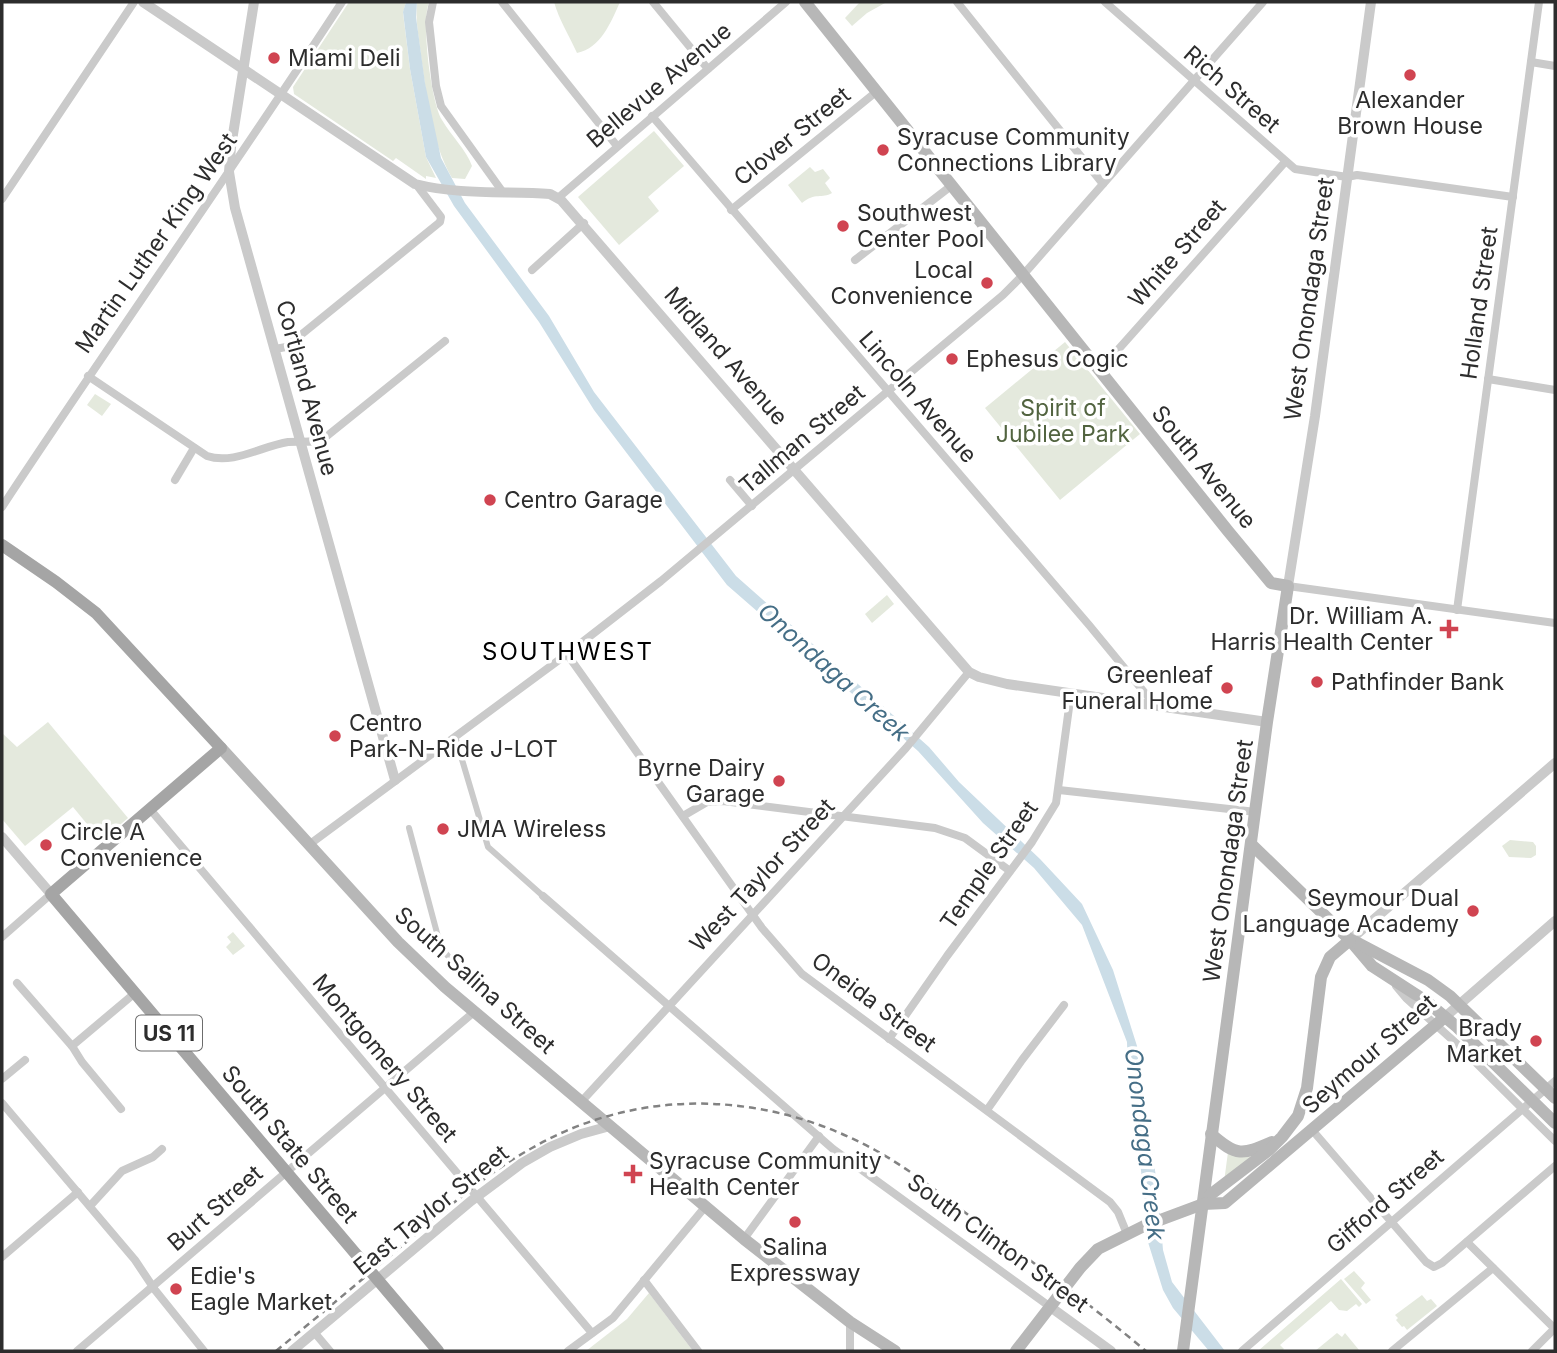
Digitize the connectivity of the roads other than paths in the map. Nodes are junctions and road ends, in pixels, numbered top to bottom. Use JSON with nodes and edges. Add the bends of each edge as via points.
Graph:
{"nodes":[{"id":1,"x":134,"y":2,"type":"edge"},
{"id":2,"x":143,"y":2,"type":"edge"},
{"id":3,"x":254,"y":2,"type":"edge"},
{"id":4,"x":342,"y":2,"type":"edge"},
{"id":5,"x":502,"y":2,"type":"edge"},
{"id":6,"x":653,"y":2,"type":"edge"},
{"id":7,"x":786,"y":2,"type":"edge"},
{"id":8,"x":805,"y":2,"type":"edge"},
{"id":9,"x":957,"y":2,"type":"edge"},
{"id":10,"x":1105,"y":2,"type":"edge"},
{"id":11,"x":1263,"y":2,"type":"edge"},
{"id":12,"x":1371,"y":2,"type":"edge"},
{"id":13,"x":1539,"y":2,"type":"edge"},
{"id":14,"x":433,"y":4,"type":"edge"},
{"id":15,"x":1531,"y":62,"type":"junction"},
{"id":16,"x":1555,"y":66,"type":"edge"},
{"id":17,"x":243,"y":68,"type":"junction"},
{"id":18,"x":708,"y":69,"type":"junction"},
{"id":19,"x":1193,"y":81,"type":"junction"},
{"id":20,"x":876,"y":92,"type":"junction"},
{"id":21,"x":282,"y":94,"type":"junction"},
{"id":22,"x":652,"y":116,"type":"junction"},
{"id":23,"x":617,"y":146,"type":"junction"},
{"id":24,"x":1285,"y":162,"type":"junction"},
{"id":25,"x":229,"y":172,"type":"junction"},
{"id":26,"x":1347,"y":177,"type":"junction"},
{"id":27,"x":415,"y":184,"type":"junction"},
{"id":28,"x":1103,"y":184,"type":"junction"},
{"id":29,"x":951,"y":186,"type":"junction"},
{"id":30,"x":502,"y":191,"type":"junction"},
{"id":31,"x":1513,"y":197,"type":"junction"},
{"id":32,"x":558,"y":198,"type":"junction"},
{"id":33,"x":2,"y":199,"type":"edge"},
{"id":34,"x":731,"y":210,"type":"junction"},
{"id":35,"x":584,"y":223,"type":"junction"},
{"id":36,"x":855,"y":261,"type":"dead end"},
{"id":37,"x":532,"y":270,"type":"dead end"},
{"id":38,"x":1023,"y":275,"type":"junction"},
{"id":39,"x":445,"y":341,"type":"dead end"},
{"id":40,"x":275,"y":349,"type":"junction"},
{"id":41,"x":1100,"y":370,"type":"junction"},
{"id":42,"x":88,"y":376,"type":"junction"},
{"id":43,"x":1488,"y":379,"type":"junction"},
{"id":44,"x":1555,"y":390,"type":"edge"},
{"id":45,"x":888,"y":392,"type":"junction"},
{"id":46,"x":301,"y":442,"type":"junction"},
{"id":47,"x":194,"y":448,"type":"junction"},
{"id":48,"x":796,"y":469,"type":"junction"},
{"id":49,"x":175,"y":480,"type":"dead end"},
{"id":50,"x":730,"y":480,"type":"dead end"},
{"id":51,"x":752,"y":506,"type":"junction"},
{"id":52,"x":2,"y":507,"type":"edge"},
{"id":53,"x":2,"y":545,"type":"edge"},
{"id":54,"x":1287,"y":586,"type":"junction"},
{"id":55,"x":1457,"y":610,"type":"junction"},
{"id":56,"x":1555,"y":623,"type":"edge"},
{"id":57,"x":567,"y":654,"type":"junction"},
{"id":58,"x":969,"y":672,"type":"junction"},
{"id":59,"x":1071,"y":693,"type":"junction"},
{"id":60,"x":1154,"y":704,"type":"junction"},
{"id":61,"x":1267,"y":722,"type":"junction"},
{"id":62,"x":455,"y":736,"type":"junction"},
{"id":63,"x":221,"y":748,"type":"junction"},
{"id":64,"x":1555,"y":764,"type":"edge"},
{"id":65,"x":395,"y":780,"type":"junction"},
{"id":66,"x":1059,"y":790,"type":"junction"},
{"id":67,"x":149,"y":808,"type":"junction"},
{"id":68,"x":1256,"y":812,"type":"junction"},
{"id":69,"x":683,"y":817,"type":"junction"},
{"id":70,"x":842,"y":817,"type":"junction"},
{"id":71,"x":409,"y":828,"type":"dead end"},
{"id":72,"x":2,"y":836,"type":"edge"},
{"id":73,"x":310,"y":844,"type":"junction"},
{"id":74,"x":1251,"y":844,"type":"junction"},
{"id":75,"x":1010,"y":871,"type":"junction"},
{"id":76,"x":51,"y":894,"type":"junction"},
{"id":77,"x":543,"y":896,"type":"joint"},
{"id":78,"x":752,"y":914,"type":"junction"},
{"id":79,"x":1555,"y":920,"type":"edge"},
{"id":80,"x":2,"y":937,"type":"edge"},
{"id":81,"x":1350,"y":940,"type":"junction"},
{"id":82,"x":448,"y":956,"type":"dead end"},
{"id":83,"x":18,"y":983,"type":"dead end"},
{"id":84,"x":135,"y":993,"type":"junction"},
{"id":85,"x":1460,"y":1004,"type":"junction"},
{"id":86,"x":669,"y":1005,"type":"junction"},
{"id":87,"x":1064,"y":1005,"type":"dead end"},
{"id":88,"x":474,"y":1012,"type":"junction"},
{"id":89,"x":1441,"y":1021,"type":"junction"},
{"id":90,"x":889,"y":1039,"type":"junction"},
{"id":91,"x":72,"y":1046,"type":"junction"},
{"id":92,"x":25,"y":1060,"type":"dead end"},
{"id":93,"x":2,"y":1079,"type":"edge"},
{"id":94,"x":385,"y":1088,"type":"junction"},
{"id":95,"x":1552,"y":1090,"type":"edge"},
{"id":96,"x":581,"y":1102,"type":"junction"},
{"id":97,"x":1528,"y":1105,"type":"junction"},
{"id":98,"x":4,"y":1109,"type":"edge"},
{"id":99,"x":121,"y":1109,"type":"dead end"},
{"id":100,"x":987,"y":1110,"type":"junction"},
{"id":101,"x":1555,"y":1123,"type":"edge"},
{"id":102,"x":610,"y":1126,"type":"junction"},
{"id":103,"x":1313,"y":1131,"type":"junction"},
{"id":104,"x":1211,"y":1134,"type":"junction"},
{"id":105,"x":819,"y":1136,"type":"junction"},
{"id":106,"x":1282,"y":1137,"type":"junction"},
{"id":107,"x":1555,"y":1141,"type":"edge"},
{"id":108,"x":162,"y":1149,"type":"dead end"},
{"id":109,"x":1555,"y":1166,"type":"edge"},
{"id":110,"x":286,"y":1172,"type":"junction"},
{"id":111,"x":78,"y":1192,"type":"junction"},
{"id":112,"x":477,"y":1197,"type":"junction"},
{"id":113,"x":1203,"y":1204,"type":"junction"},
{"id":114,"x":90,"y":1206,"type":"junction"},
{"id":115,"x":705,"y":1207,"type":"junction"},
{"id":116,"x":1392,"y":1221,"type":"junction"},
{"id":117,"x":1127,"y":1234,"type":"junction"},
{"id":118,"x":744,"y":1239,"type":"junction"},
{"id":119,"x":1467,"y":1242,"type":"junction"},
{"id":120,"x":2,"y":1257,"type":"edge"},
{"id":121,"x":1493,"y":1268,"type":"junction"},
{"id":122,"x":377,"y":1279,"type":"junction"},
{"id":123,"x":644,"y":1280,"type":"junction"},
{"id":124,"x":153,"y":1286,"type":"junction"},
{"id":125,"x":1049,"y":1306,"type":"junction"},
{"id":126,"x":850,"y":1322,"type":"junction"},
{"id":127,"x":1555,"y":1329,"type":"edge"},
{"id":128,"x":314,"y":1332,"type":"junction"},
{"id":129,"x":592,"y":1334,"type":"junction"},
{"id":130,"x":77,"y":1351,"type":"edge"},
{"id":131,"x":204,"y":1351,"type":"edge"},
{"id":132,"x":292,"y":1351,"type":"edge"},
{"id":133,"x":330,"y":1351,"type":"edge"},
{"id":134,"x":438,"y":1351,"type":"edge"},
{"id":135,"x":568,"y":1351,"type":"edge"},
{"id":136,"x":698,"y":1351,"type":"edge"},
{"id":137,"x":850,"y":1351,"type":"edge"},
{"id":138,"x":894,"y":1351,"type":"edge"},
{"id":139,"x":1016,"y":1351,"type":"edge"},
{"id":140,"x":1111,"y":1351,"type":"edge"},
{"id":141,"x":1183,"y":1351,"type":"edge"},
{"id":142,"x":1242,"y":1351,"type":"edge"},
{"id":143,"x":1392,"y":1351,"type":"edge"},
{"id":144,"x":1532,"y":1351,"type":"edge"}],
"edges":[{"from":1,"to":33,"type":"street"},
{"from":2,"to":17,"type":"street"},
{"from":3,"to":17,"type":"street","name":"Cortland Avenue"},
{"from":4,"to":21,"type":"street","name":"Martin Luther King West"},
{"from":5,"to":23,"type":"street"},
{"from":6,"to":18,"type":"street"},
{"from":7,"to":18,"type":"street","name":"Bellevue Avenue"},
{"from":8,"to":20,"type":"main road","name":"South Avenue"},
{"from":9,"to":28,"type":"street"},
{"from":10,"to":19,"type":"street","name":"Rich Street"},
{"from":11,"to":19,"type":"street","name":"Tallman Street"},
{"from":12,"to":26,"type":"street","name":"West Onondaga Street"},
{"from":13,"to":15,"type":"street","name":"Holland Street"},
{"from":14,"to":30,"type":"street","via":[[429,22],[441,106]]},
{"from":15,"to":16,"type":"street"},
{"from":15,"to":31,"type":"street","name":"Holland Street"},
{"from":17,"to":21,"type":"street"},
{"from":17,"to":25,"type":"street","name":"Cortland Avenue"},
{"from":18,"to":22,"type":"street","name":"Bellevue Avenue"},
{"from":19,"to":24,"type":"street","name":"Rich Street"},
{"from":19,"to":28,"type":"street","name":"Tallman Street"},
{"from":20,"to":29,"type":"main road","name":"South Avenue"},
{"from":20,"to":34,"type":"street","name":"Clover Street"},
{"from":21,"to":25,"type":"street","name":"Martin Luther King West"},
{"from":21,"to":27,"type":"street"},
{"from":22,"to":23,"type":"street","name":"Bellevue Avenue"},
{"from":22,"to":34,"type":"street","name":"Lincoln Avenue"},
{"from":23,"to":32,"type":"street","name":"Bellevue Avenue"},
{"from":24,"to":26,"type":"street","name":"Rich Street","via":[[1301,171]]},
{"from":24,"to":41,"type":"street","name":"White Street"},
{"from":25,"to":40,"type":"street","name":"Cortland Avenue"},
{"from":25,"to":42,"type":"street","name":"Martin Luther King West"},
{"from":26,"to":31,"type":"street","name":"Rich Street"},
{"from":26,"to":54,"type":"street","name":"West Onondaga Street"},
{"from":27,"to":30,"type":"street"},
{"from":27,"to":40,"type":"street","via":[[441,217],[440,222],[286,347]]},
{"from":28,"to":38,"type":"street","name":"Tallman Street"},
{"from":29,"to":36,"type":"street"},
{"from":29,"to":38,"type":"main road","name":"South Avenue"},
{"from":30,"to":32,"type":"street"},
{"from":31,"to":43,"type":"street","name":"Holland Street"},
{"from":32,"to":35,"type":"street","name":"Midland Avenue"},
{"from":34,"to":45,"type":"street","name":"Lincoln Avenue"},
{"from":35,"to":37,"type":"street"},
{"from":35,"to":48,"type":"street","name":"Midland Avenue"},
{"from":38,"to":41,"type":"main road","name":"South Avenue"},
{"from":38,"to":45,"type":"street","name":"Tallman Street"},
{"from":39,"to":46,"type":"street","via":[[322,440]]},
{"from":40,"to":46,"type":"street","name":"Cortland Avenue"},
{"from":41,"to":54,"type":"main road","name":"South Avenue","via":[[1271,583]]},
{"from":42,"to":47,"type":"street"},
{"from":42,"to":52,"type":"street","name":"Martin Luther King West"},
{"from":43,"to":44,"type":"street"},
{"from":43,"to":55,"type":"street","name":"Holland Street"},
{"from":45,"to":48,"type":"street","name":"Tallman Street"},
{"from":45,"to":60,"type":"street","name":"Lincoln Avenue"},
{"from":46,"to":47,"type":"street","via":[[223,459]]},
{"from":46,"to":65,"type":"street","name":"Cortland Avenue"},
{"from":47,"to":49,"type":"street"},
{"from":48,"to":51,"type":"street","name":"Tallman Street"},
{"from":48,"to":58,"type":"street","name":"Midland Avenue"},
{"from":50,"to":51,"type":"street"},
{"from":51,"to":57,"type":"street","name":"Tallman Street"},
{"from":53,"to":63,"type":"main road","name":"South Salina Street","via":[[96,613]]},
{"from":54,"to":55,"type":"street"},
{"from":54,"to":61,"type":"main road","name":"West Onondaga Street"},
{"from":55,"to":56,"type":"street"},
{"from":57,"to":62,"type":"street","name":"Tallman Street"},
{"from":57,"to":69,"type":"street","name":"Oneida Street"},
{"from":58,"to":59,"type":"street","via":[[1007,684]]},
{"from":58,"to":70,"type":"street","name":"West Taylor Street"},
{"from":59,"to":60,"type":"street"},
{"from":59,"to":66,"type":"street","name":"Temple Street"},
{"from":60,"to":61,"type":"street"},
{"from":61,"to":68,"type":"main road","name":"West Onondaga Street"},
{"from":62,"to":65,"type":"street","name":"Tallman Street"},
{"from":62,"to":77,"type":"street","via":[[488,847]]},
{"from":63,"to":67,"type":"main road"},
{"from":63,"to":73,"type":"main road","name":"South Salina Street"},
{"from":64,"to":81,"type":"street"},
{"from":65,"to":73,"type":"street","name":"Tallman Street"},
{"from":66,"to":68,"type":"street"},
{"from":66,"to":75,"type":"street","name":"Temple Street","via":[[1056,803]]},
{"from":67,"to":76,"type":"main road"},
{"from":67,"to":94,"type":"street","name":"Montgomery Street"},
{"from":68,"to":74,"type":"main road","name":"West Onondaga Street"},
{"from":69,"to":70,"type":"street","via":[[713,801]]},
{"from":69,"to":78,"type":"street","name":"Oneida Street"},
{"from":70,"to":75,"type":"street","via":[[950,832],[977,845]]},
{"from":70,"to":78,"type":"street","name":"West Taylor Street"},
{"from":71,"to":82,"type":"street","via":[[441,948]]},
{"from":72,"to":76,"type":"street","name":"South State Street"},
{"from":73,"to":88,"type":"main road","name":"South Salina Street","via":[[398,942]]},
{"from":74,"to":81,"type":"main road"},
{"from":74,"to":104,"type":"main road","name":"West Onondaga Street"},
{"from":75,"to":90,"type":"street","name":"Temple Street"},
{"from":76,"to":80,"type":"street"},
{"from":76,"to":84,"type":"main road","name":"South State Street","number":"US 11"},
{"from":77,"to":86,"type":"street","name":"South Clinton Street"},
{"from":78,"to":86,"type":"street","name":"West Taylor Street"},
{"from":78,"to":90,"type":"street","name":"Oneida Street","via":[[802,974]]},
{"from":79,"to":85,"type":"street","name":"Seymour Street"},
{"from":81,"to":85,"type":"main road"},
{"from":81,"to":89,"type":"main road","via":[[1372,966],[1426,1001]]},
{"from":81,"to":106,"type":"main road","via":[[1325,965],[1316,1001],[1307,1088],[1302,1108]]},
{"from":83,"to":91,"type":"street"},
{"from":84,"to":91,"type":"street"},
{"from":84,"to":110,"type":"main road","name":"South State Street","number":"US 11"},
{"from":85,"to":89,"type":"street","name":"Seymour Street"},
{"from":85,"to":95,"type":"main road"},
{"from":86,"to":96,"type":"street","name":"West Taylor Street"},
{"from":86,"to":105,"type":"street","name":"South Clinton Street"},
{"from":87,"to":100,"type":"street"},
{"from":88,"to":94,"type":"street","name":"Burt Street"},
{"from":88,"to":96,"type":"main road","name":"South Salina Street"},
{"from":89,"to":97,"type":"main road"},
{"from":89,"to":103,"type":"main road","name":"Seymour Street"},
{"from":90,"to":100,"type":"street","name":"Oneida Street"},
{"from":91,"to":99,"type":"street"},
{"from":92,"to":93,"type":"street"},
{"from":94,"to":110,"type":"street","name":"Burt Street"},
{"from":94,"to":112,"type":"street","name":"Montgomery Street"},
{"from":95,"to":97,"type":"street","name":"Gifford Street"},
{"from":96,"to":102,"type":"main road","name":"South Salina Street"},
{"from":97,"to":101,"type":"main road"},
{"from":97,"to":107,"type":"street"},
{"from":97,"to":116,"type":"street","name":"Gifford Street"},
{"from":98,"to":111,"type":"street"},
{"from":100,"to":117,"type":"street","name":"Oneida Street","via":[[1110,1202]]},
{"from":102,"to":112,"type":"street","name":"East Taylor Street","via":[[550,1147]]},
{"from":102,"to":115,"type":"main road","name":"South Salina Street"},
{"from":103,"to":113,"type":"main road","name":"Seymour Street","via":[[1225,1203]]},
{"from":103,"to":116,"type":"street"},
{"from":104,"to":106,"type":"main road","via":[[1242,1153]]},
{"from":104,"to":113,"type":"main road","name":"West Onondaga Street"},
{"from":105,"to":118,"type":"street"},
{"from":105,"to":125,"type":"street","name":"South Clinton Street"},
{"from":106,"to":113,"type":"main road"},
{"from":108,"to":114,"type":"street","via":[[122,1171]]},
{"from":109,"to":119,"type":"street"},
{"from":110,"to":122,"type":"main road","name":"South State Street","number":"US 11"},
{"from":110,"to":124,"type":"street","name":"Burt Street"},
{"from":111,"to":114,"type":"street"},
{"from":111,"to":120,"type":"street"},
{"from":112,"to":122,"type":"street","name":"East Taylor Street"},
{"from":112,"to":129,"type":"street","name":"Montgomery Street"},
{"from":113,"to":117,"type":"main road"},
{"from":113,"to":141,"type":"main road","name":"West Onondaga Street"},
{"from":114,"to":124,"type":"street"},
{"from":115,"to":118,"type":"main road","name":"South Salina Street"},
{"from":115,"to":123,"type":"street"},
{"from":116,"to":119,"type":"street","via":[[1431,1266],[1442,1263]]},
{"from":116,"to":142,"type":"street","name":"Gifford Street"},
{"from":117,"to":125,"type":"main road","via":[[1098,1249]]},
{"from":118,"to":126,"type":"main road","name":"South Salina Street"},
{"from":119,"to":121,"type":"street"},
{"from":121,"to":127,"type":"street"},
{"from":121,"to":143,"type":"street"},
{"from":122,"to":128,"type":"street","name":"East Taylor Street"},
{"from":122,"to":134,"type":"main road","name":"South State Street","number":"US 11"},
{"from":123,"to":129,"type":"street","via":[[613,1318]]},
{"from":123,"to":136,"type":"street"},
{"from":124,"to":130,"type":"street","name":"Burt Street"},
{"from":124,"to":131,"type":"street"},
{"from":125,"to":139,"type":"main road"},
{"from":125,"to":140,"type":"street","name":"South Clinton Street"},
{"from":126,"to":137,"type":"street"},
{"from":126,"to":138,"type":"main road","name":"South Salina Street"},
{"from":127,"to":144,"type":"street"},
{"from":128,"to":132,"type":"street","name":"East Taylor Street"},
{"from":128,"to":133,"type":"street"},
{"from":129,"to":135,"type":"street"}]}
